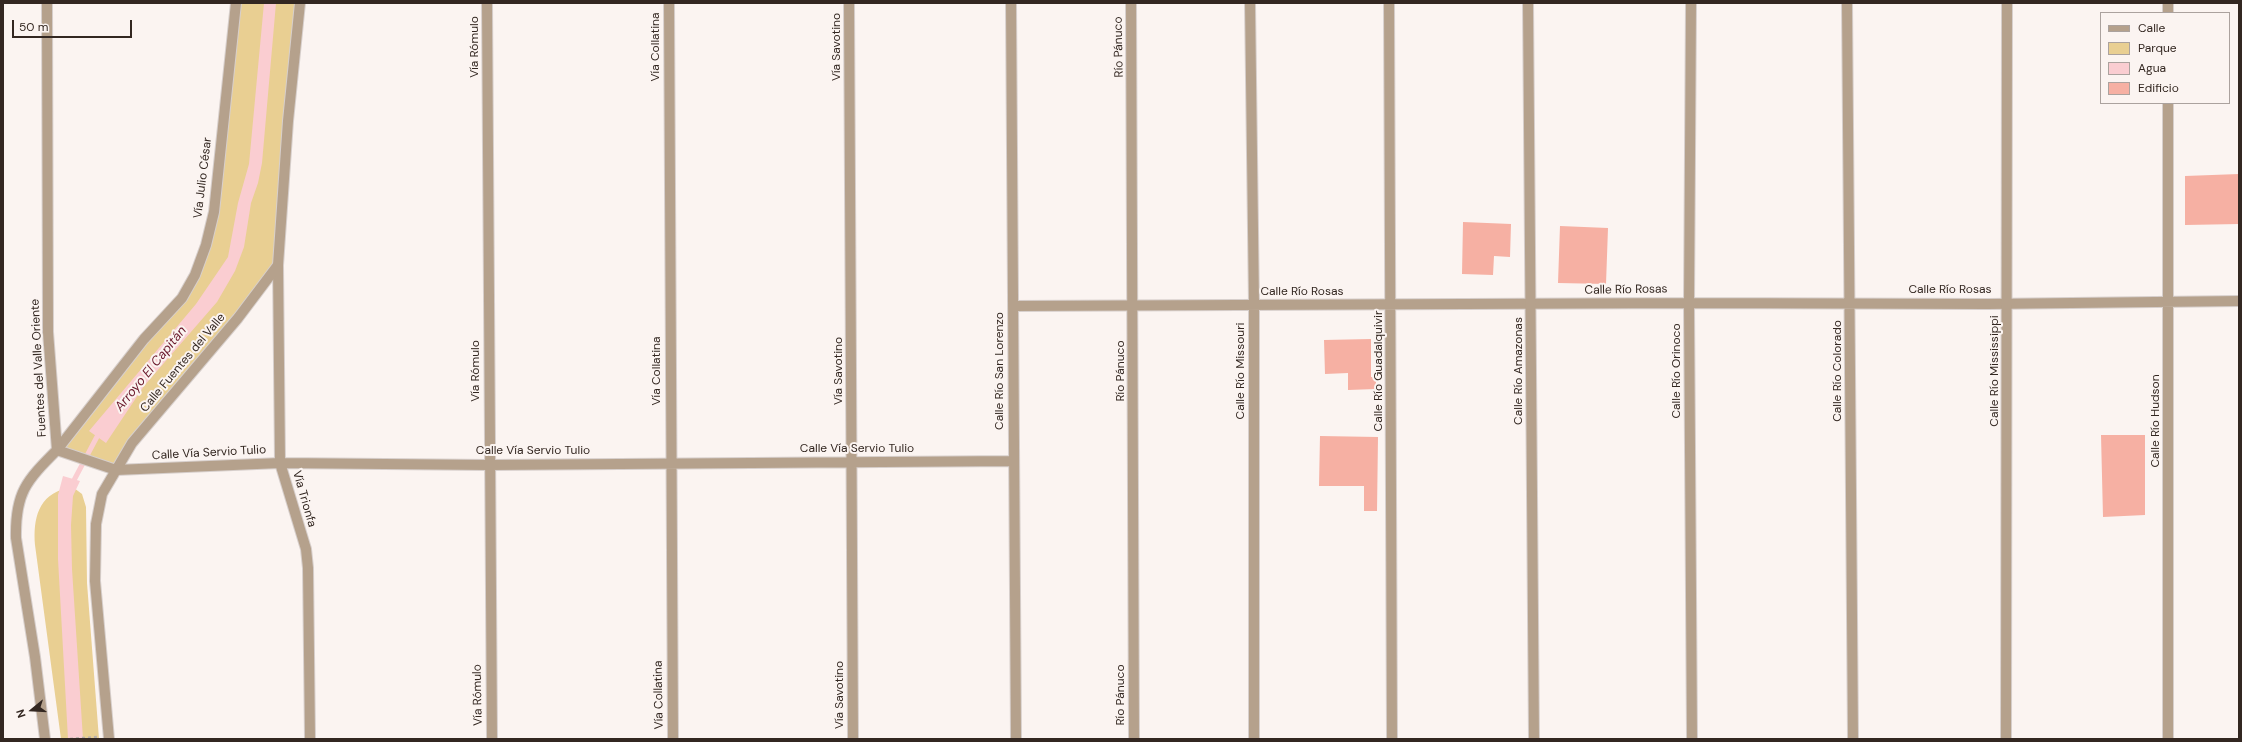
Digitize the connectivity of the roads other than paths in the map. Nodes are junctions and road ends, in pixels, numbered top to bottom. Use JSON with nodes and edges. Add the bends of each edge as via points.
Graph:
{"nodes":[{"id":1,"x":47,"y":3,"type":"edge"},
{"id":2,"x":236,"y":3,"type":"edge"},
{"id":3,"x":300,"y":3,"type":"edge"},
{"id":4,"x":487,"y":3,"type":"edge"},
{"id":5,"x":669,"y":3,"type":"edge"},
{"id":6,"x":849,"y":3,"type":"edge"},
{"id":7,"x":1011,"y":3,"type":"edge"},
{"id":8,"x":1131,"y":3,"type":"edge"},
{"id":9,"x":1250,"y":3,"type":"edge"},
{"id":10,"x":1389,"y":3,"type":"edge"},
{"id":11,"x":1528,"y":3,"type":"edge"},
{"id":12,"x":1691,"y":3,"type":"edge"},
{"id":13,"x":1847,"y":3,"type":"edge"},
{"id":14,"x":2007,"y":3,"type":"edge"},
{"id":15,"x":2168,"y":104,"type":"edge"},
{"id":16,"x":278,"y":265,"type":"junction"},
{"id":17,"x":2169,"y":301,"type":"junction"},
{"id":18,"x":2239,"y":301,"type":"edge"},
{"id":19,"x":1689,"y":303,"type":"junction"},
{"id":20,"x":1851,"y":303,"type":"junction"},
{"id":21,"x":1392,"y":304,"type":"junction"},
{"id":22,"x":1532,"y":304,"type":"junction"},
{"id":23,"x":2008,"y":304,"type":"junction"},
{"id":24,"x":1134,"y":305,"type":"junction"},
{"id":25,"x":1254,"y":305,"type":"junction"},
{"id":26,"x":1013,"y":306,"type":"junction"},
{"id":27,"x":57,"y":450,"type":"junction"},
{"id":28,"x":1013,"y":461,"type":"junction"},
{"id":29,"x":853,"y":462,"type":"junction"},
{"id":30,"x":280,"y":463,"type":"junction"},
{"id":31,"x":670,"y":464,"type":"junction"},
{"id":32,"x":489,"y":465,"type":"junction"},
{"id":33,"x":116,"y":470,"type":"junction"},
{"id":34,"x":109,"y":738,"type":"edge"},
{"id":35,"x":45,"y":739,"type":"edge"},
{"id":36,"x":310,"y":739,"type":"edge"},
{"id":37,"x":492,"y":739,"type":"edge"},
{"id":38,"x":673,"y":739,"type":"edge"},
{"id":39,"x":853,"y":739,"type":"edge"},
{"id":40,"x":1016,"y":739,"type":"edge"},
{"id":41,"x":1134,"y":739,"type":"edge"},
{"id":42,"x":1254,"y":739,"type":"edge"},
{"id":43,"x":1392,"y":739,"type":"edge"},
{"id":44,"x":1534,"y":739,"type":"edge"},
{"id":45,"x":1692,"y":739,"type":"edge"},
{"id":46,"x":1853,"y":739,"type":"edge"},
{"id":47,"x":2006,"y":739,"type":"edge"},
{"id":48,"x":2168,"y":739,"type":"edge"}],
"edges":[{"from":1,"to":27,"type":"street","name":"Fuentes del Valle Oriente","via":[[48,332]]},
{"from":2,"to":27,"type":"street","name":"Vía Julio César","via":[[214,212],[206,244],[194,275],[182,298],[144,339]]},
{"from":3,"to":16,"type":"street","via":[[288,120]]},
{"from":4,"to":32,"type":"street","name":"Vía Rómulo"},
{"from":5,"to":31,"type":"street","name":"Vía Collatina"},
{"from":6,"to":29,"type":"street","name":"Vía Savotino"},
{"from":7,"to":26,"type":"street","name":"Calle Río San Lorenzo"},
{"from":8,"to":24,"type":"street","name":"Río Pánuco"},
{"from":9,"to":25,"type":"street","name":"Calle Río Missouri"},
{"from":10,"to":21,"type":"street","name":"Calle Río Guadalquivir"},
{"from":11,"to":22,"type":"street","name":"Calle Río Amazonas"},
{"from":12,"to":19,"type":"street","name":"Calle Río Orinoco"},
{"from":13,"to":20,"type":"street","name":"Calle Río Colorado"},
{"from":14,"to":23,"type":"street","name":"Calle Río Mississippi"},
{"from":15,"to":17,"type":"street","name":"Calle Río Hudson"},
{"from":16,"to":30,"type":"street","name":"Vía Trionfa"},
{"from":16,"to":33,"type":"street","name":"Calle Fuentes del Valle","via":[[238,318],[132,443]]},
{"from":17,"to":18,"type":"street","name":"Calle Río Rosas"},
{"from":17,"to":23,"type":"street","name":"Calle Río Rosas"},
{"from":17,"to":48,"type":"street","name":"Calle Río Hudson"},
{"from":19,"to":20,"type":"street","name":"Calle Río Rosas"},
{"from":19,"to":22,"type":"street","name":"Calle Río Rosas"},
{"from":19,"to":45,"type":"street","name":"Calle Río Orinoco"},
{"from":20,"to":23,"type":"street","name":"Calle Río Rosas"},
{"from":20,"to":46,"type":"street","name":"Calle Río Colorado"},
{"from":21,"to":22,"type":"street","name":"Calle Río Rosas"},
{"from":21,"to":25,"type":"street","name":"Calle Río Rosas"},
{"from":21,"to":43,"type":"street","name":"Calle Río Guadalquivir"},
{"from":22,"to":44,"type":"street","name":"Calle Río Amazonas"},
{"from":23,"to":47,"type":"street","name":"Calle Río Mississippi"},
{"from":24,"to":25,"type":"street","name":"Calle Río Rosas"},
{"from":24,"to":26,"type":"street","name":"Calle Río Rosas"},
{"from":24,"to":41,"type":"street","name":"Río Pánuco"},
{"from":25,"to":42,"type":"street","name":"Calle Río Missouri"},
{"from":26,"to":28,"type":"street","name":"Calle Río San Lorenzo"},
{"from":27,"to":33,"type":"street","name":"Calle Vía Servio Tulio"},
{"from":27,"to":35,"type":"street","name":"Fuentes del Valle Oriente","via":[[25,486],[18,503],[16,522],[16,538]]},
{"from":28,"to":29,"type":"street","name":"Calle Vía Servio Tulio"},
{"from":28,"to":40,"type":"street","name":"Calle Río San Lorenzo"},
{"from":29,"to":31,"type":"street","name":"Calle Vía Servio Tulio"},
{"from":29,"to":39,"type":"street","name":"Vía Savotino"},
{"from":30,"to":32,"type":"street","name":"Calle Vía Servio Tulio"},
{"from":30,"to":33,"type":"street","name":"Calle Vía Servio Tulio"},
{"from":30,"to":36,"type":"street","name":"Vía Trionfa","via":[[306,549]]},
{"from":31,"to":32,"type":"street","name":"Calle Vía Servio Tulio"},
{"from":31,"to":38,"type":"street","name":"Vía Collatina"},
{"from":32,"to":37,"type":"street","name":"Vía Rómulo"},
{"from":33,"to":34,"type":"street","name":"Calle Fuentes del Valle","via":[[102,494],[96,531],[95,581]]}]}
